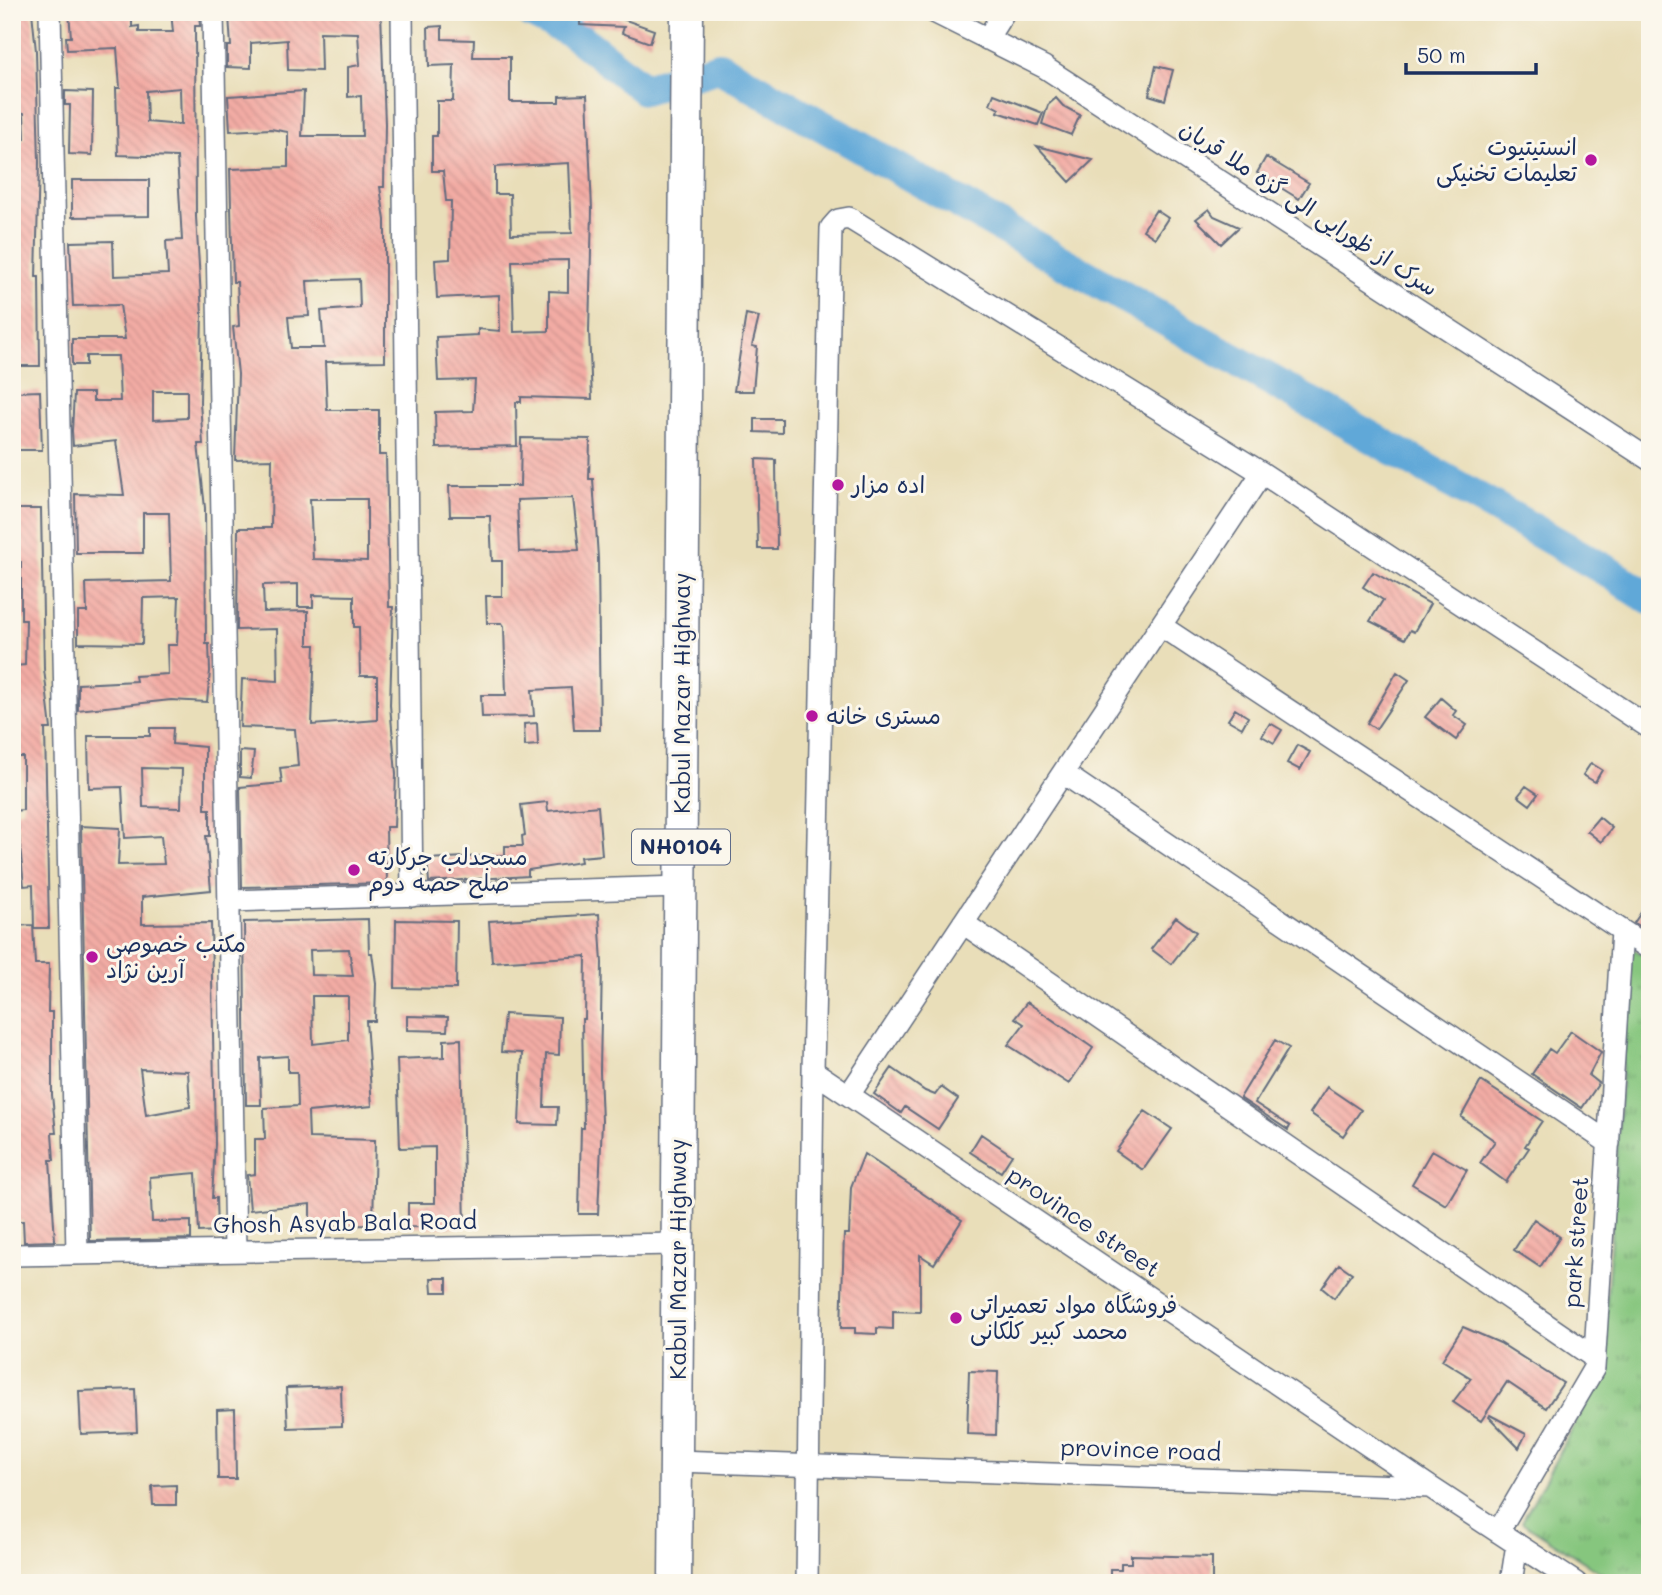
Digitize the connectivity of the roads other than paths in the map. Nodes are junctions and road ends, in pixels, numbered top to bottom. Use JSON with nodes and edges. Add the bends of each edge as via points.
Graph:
{"nodes":[{"id":1,"x":50,"y":12,"type":"edge"},
{"id":2,"x":213,"y":12,"type":"edge"},
{"id":3,"x":402,"y":12,"type":"edge"},
{"id":4,"x":934,"y":12,"type":"edge"},
{"id":5,"x":1004,"y":12,"type":"edge"},
{"id":6,"x":687,"y":14,"type":"edge"},
{"id":7,"x":987,"y":39,"type":"junction"},
{"id":8,"x":1650,"y":460,"type":"edge"},
{"id":9,"x":1262,"y":473,"type":"junction"},
{"id":10,"x":1161,"y":626,"type":"junction"},
{"id":11,"x":1650,"y":727,"type":"edge"},
{"id":12,"x":1063,"y":773,"type":"junction"},
{"id":13,"x":681,"y":887,"type":"junction"},
{"id":14,"x":412,"y":896,"type":"junction"},
{"id":15,"x":229,"y":901,"type":"junction"},
{"id":16,"x":963,"y":923,"type":"junction"},
{"id":17,"x":1622,"y":931,"type":"junction"},
{"id":18,"x":1650,"y":949,"type":"edge"},
{"id":19,"x":813,"y":1070,"type":"junction"},
{"id":20,"x":849,"y":1095,"type":"junction"},
{"id":21,"x":1609,"y":1143,"type":"junction"},
{"id":22,"x":678,"y":1244,"type":"junction"},
{"id":23,"x":235,"y":1251,"type":"junction"},
{"id":24,"x":76,"y":1254,"type":"junction"},
{"id":25,"x":12,"y":1255,"type":"edge"},
{"id":26,"x":1595,"y":1358,"type":"junction"},
{"id":27,"x":676,"y":1461,"type":"junction"},
{"id":28,"x":808,"y":1465,"type":"junction"},
{"id":29,"x":1430,"y":1487,"type":"junction"},
{"id":30,"x":1498,"y":1532,"type":"junction"},
{"id":31,"x":1517,"y":1544,"type":"junction"},
{"id":32,"x":675,"y":1583,"type":"edge"},
{"id":33,"x":807,"y":1583,"type":"edge"},
{"id":34,"x":1511,"y":1583,"type":"edge"},
{"id":35,"x":1576,"y":1583,"type":"edge"}],
"edges":[{"from":1,"to":24,"type":"street"},
{"from":2,"to":15,"type":"street"},
{"from":3,"to":14,"type":"street"},
{"from":4,"to":7,"type":"street","name":"سرک از ظورایی الی گزه ملا قربان"},
{"from":5,"to":7,"type":"street"},
{"from":6,"to":13,"type":"highway","name":"Kabul Mazar Highway","number":"NH0104"},
{"from":7,"to":8,"type":"street","name":"سرک از ظورایی الی گزه ملا قربان","via":[[1044,67]]},
{"from":9,"to":10,"type":"street"},
{"from":9,"to":11,"type":"street"},
{"from":9,"to":19,"type":"street","via":[[849,218],[838,220],[831,228]]},
{"from":10,"to":12,"type":"street"},
{"from":10,"to":17,"type":"street"},
{"from":12,"to":16,"type":"street"},
{"from":12,"to":21,"type":"street"},
{"from":13,"to":14,"type":"street"},
{"from":13,"to":22,"type":"highway","name":"Kabul Mazar Highway","number":"NH0104"},
{"from":14,"to":15,"type":"street"},
{"from":15,"to":23,"type":"street"},
{"from":16,"to":20,"type":"street"},
{"from":16,"to":26,"type":"street"},
{"from":17,"to":18,"type":"street"},
{"from":17,"to":21,"type":"street","name":"park street"},
{"from":19,"to":20,"type":"street","name":"province street"},
{"from":19,"to":28,"type":"street"},
{"from":20,"to":29,"type":"street","name":"province street"},
{"from":21,"to":26,"type":"street","name":"park street"},
{"from":22,"to":23,"type":"street","name":"Ghosh Asyab Bala Road"},
{"from":22,"to":27,"type":"highway","name":"Kabul Mazar Highway","number":"NH0104"},
{"from":23,"to":24,"type":"street","name":"Ghosh Asyab Bala Road"},
{"from":24,"to":25,"type":"street","name":"Ghosh Asyab Bala Road"},
{"from":26,"to":30,"type":"street","name":"park street","via":[[1594,1368]]},
{"from":27,"to":28,"type":"street","name":"province road"},
{"from":27,"to":32,"type":"highway","name":"Kabul Mazar Highway","number":"NH0104"},
{"from":28,"to":29,"type":"street","name":"province road"},
{"from":28,"to":33,"type":"street"},
{"from":29,"to":30,"type":"street"},
{"from":30,"to":31,"type":"street"},
{"from":31,"to":34,"type":"street"},
{"from":31,"to":35,"type":"street"}]}
